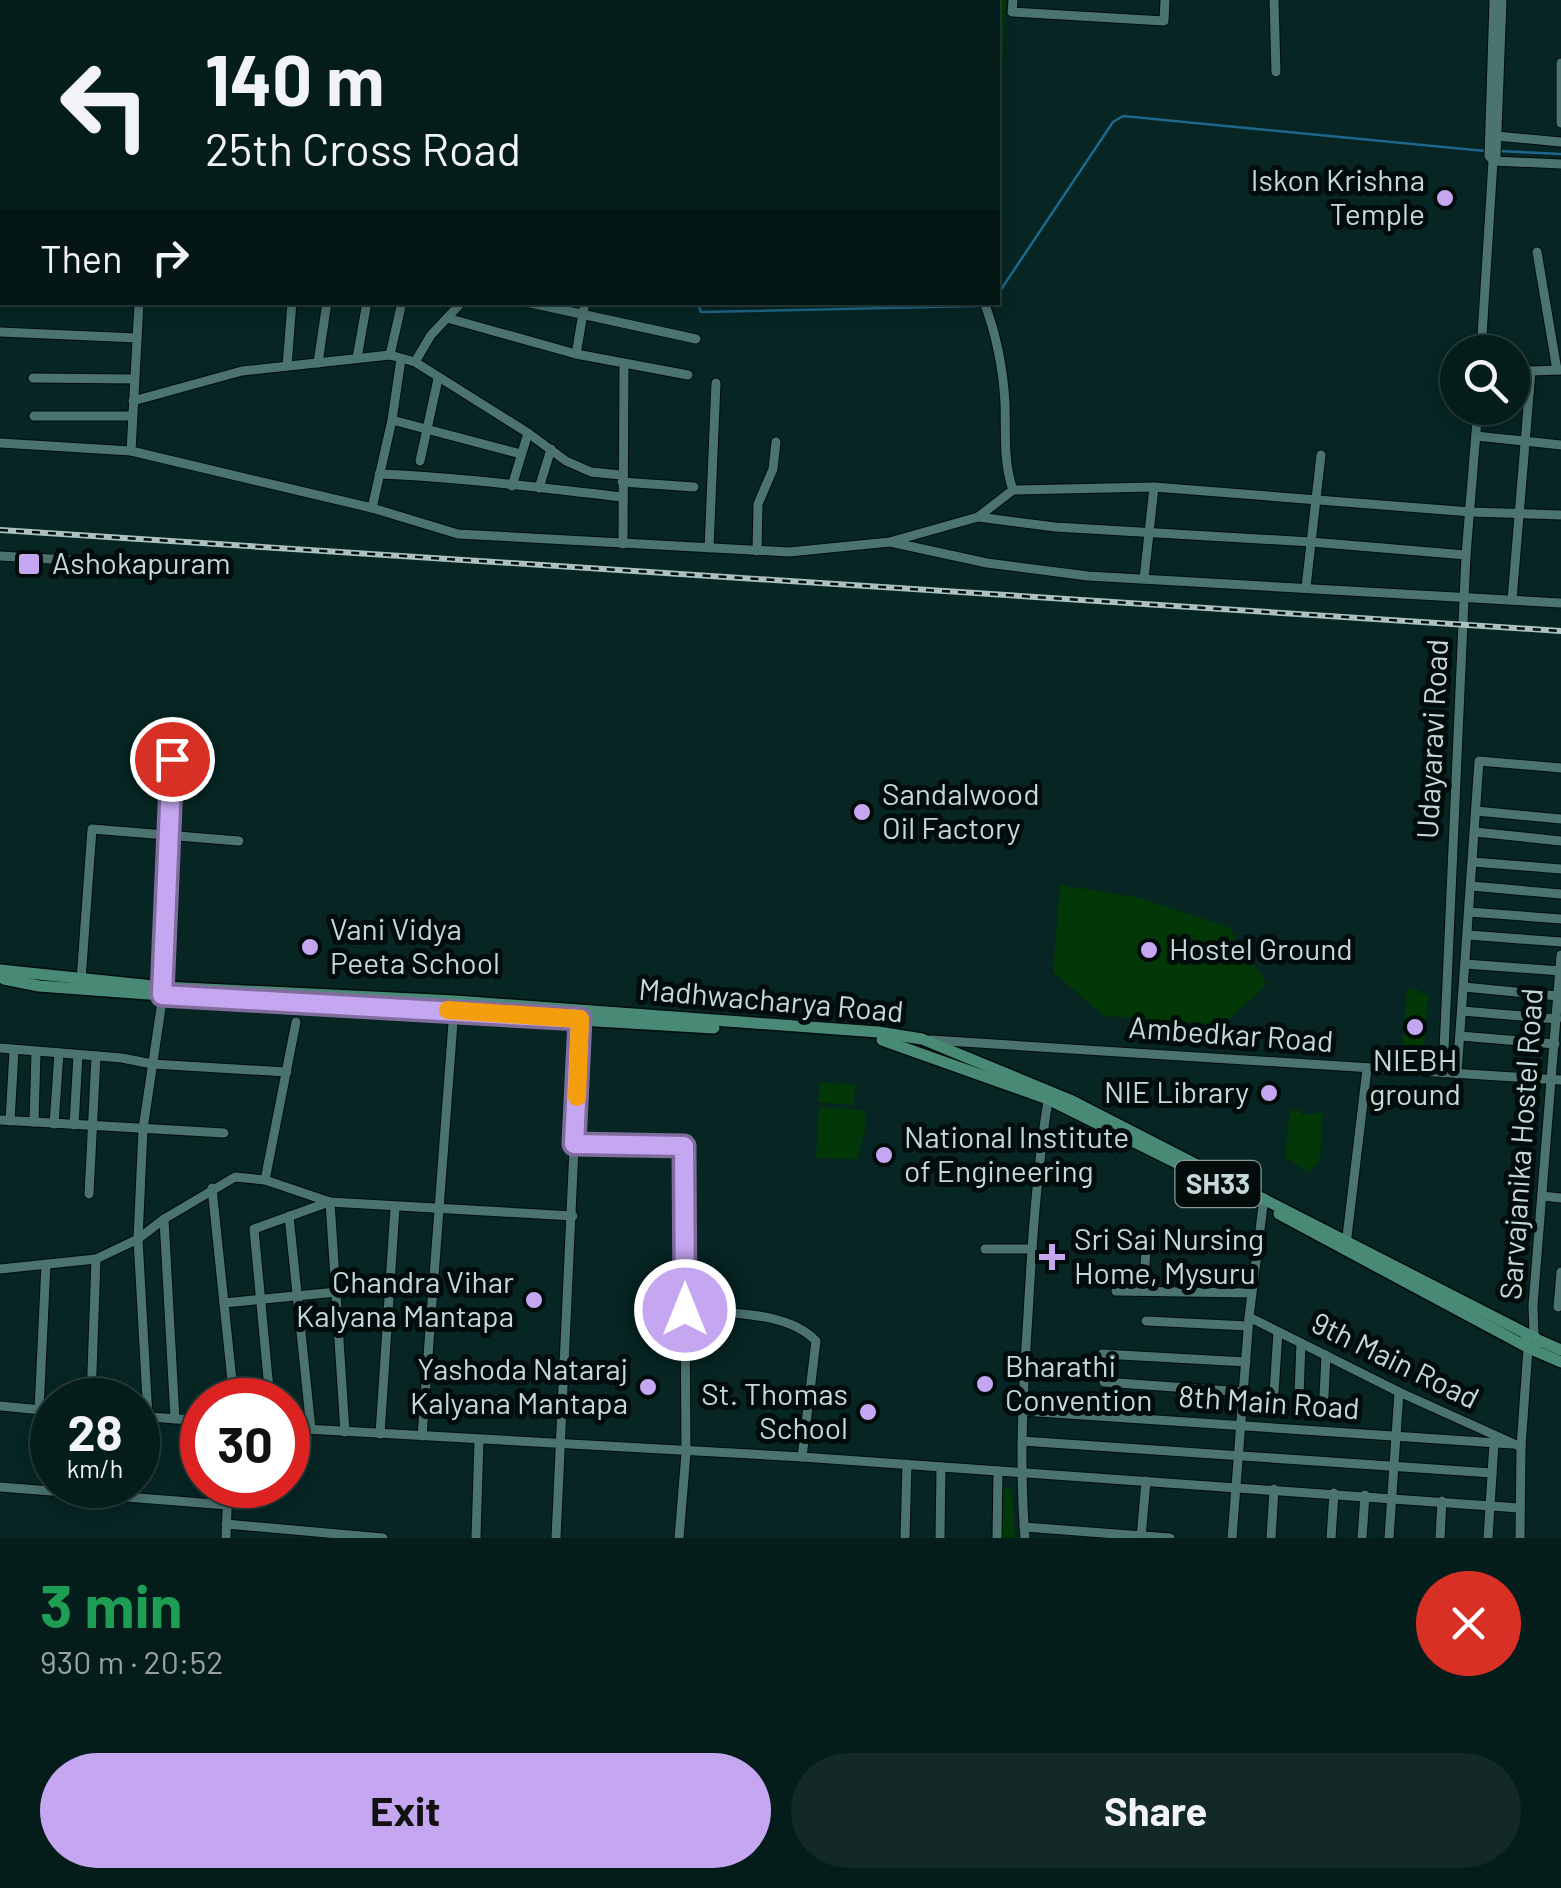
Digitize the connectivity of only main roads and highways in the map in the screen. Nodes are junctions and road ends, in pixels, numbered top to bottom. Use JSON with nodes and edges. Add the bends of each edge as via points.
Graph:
{"nodes":[{"id":1,"x":0,"y":970,"type":"edge"},
{"id":2,"x":0,"y":978,"type":"edge"},
{"id":3,"x":162,"y":991,"type":"junction"},
{"id":4,"x":581,"y":1014,"type":"junction"},
{"id":5,"x":1049,"y":1095,"type":"junction"},
{"id":6,"x":1531,"y":1343,"type":"junction"},
{"id":7,"x":1561,"y":1350,"type":"edge"},
{"id":8,"x":1561,"y":1362,"type":"edge"}],
"edges":[{"from":1,"to":3,"type":"main road","name":"Madhwacharya Road"},
{"from":2,"to":3,"type":"main road","name":"Madhwacharya Road","number":"SH33"},
{"from":3,"to":4,"type":"main road","name":"Madhwacharya Road","number":"SH33"},
{"from":4,"to":5,"type":"main road","name":"Madhwacharya Road","number":"SH33","via":[[884,1040]]},
{"from":4,"to":5,"type":"main road","name":"Madhwacharya Road","via":[[922,1039]]},
{"from":5,"to":6,"type":"main road","number":"SH33"},
{"from":6,"to":7,"type":"main road"},
{"from":6,"to":8,"type":"main road","number":"SH33"}]}
